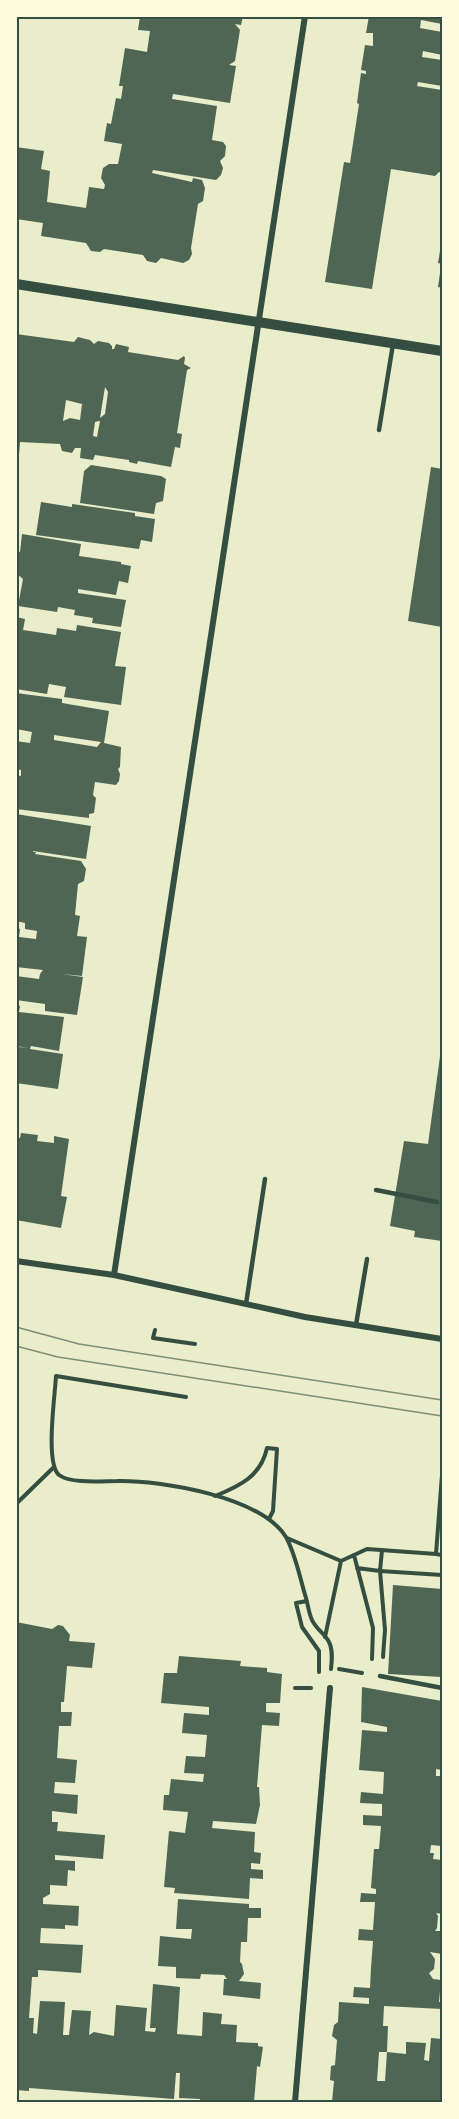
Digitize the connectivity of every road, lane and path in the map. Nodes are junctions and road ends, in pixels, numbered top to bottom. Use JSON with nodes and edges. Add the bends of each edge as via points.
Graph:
{"nodes":[{"id":1,"x":305,"y":16,"type":"edge"},
{"id":2,"x":16,"y":284,"type":"edge"},
{"id":3,"x":259,"y":321,"type":"junction"},
{"id":4,"x":393,"y":344,"type":"junction"},
{"id":5,"x":442,"y":351,"type":"edge"},
{"id":6,"x":379,"y":430,"type":"dead end"},
{"id":7,"x":265,"y":1179,"type":"dead end"},
{"id":8,"x":376,"y":1190,"type":"dead end"},
{"id":9,"x":437,"y":1202,"type":"dead end"},
{"id":10,"x":367,"y":1259,"type":"dead end"},
{"id":11,"x":16,"y":1261,"type":"edge"},
{"id":12,"x":114,"y":1275,"type":"junction"},
{"id":13,"x":246,"y":1304,"type":"junction"},
{"id":14,"x":356,"y":1325,"type":"junction"},
{"id":15,"x":155,"y":1330,"type":"dead end"},
{"id":16,"x":442,"y":1339,"type":"edge"},
{"id":17,"x":195,"y":1344,"type":"dead end"},
{"id":18,"x":186,"y":1396,"type":"dead end"},
{"id":19,"x":54,"y":1467,"type":"junction"},
{"id":20,"x":442,"y":1475,"type":"edge"},
{"id":21,"x":215,"y":1496,"type":"junction"},
{"id":22,"x":16,"y":1504,"type":"edge"},
{"id":23,"x":269,"y":1519,"type":"junction"},
{"id":24,"x":286,"y":1538,"type":"junction"},
{"id":25,"x":382,"y":1550,"type":"junction"},
{"id":26,"x":436,"y":1554,"type":"junction"},
{"id":27,"x":354,"y":1555,"type":"junction"},
{"id":28,"x":442,"y":1555,"type":"edge"},
{"id":29,"x":340,"y":1561,"type":"junction"},
{"id":30,"x":357,"y":1568,"type":"junction"},
{"id":31,"x":380,"y":1571,"type":"junction"},
{"id":32,"x":442,"y":1575,"type":"edge"},
{"id":33,"x":307,"y":1601,"type":"junction"},
{"id":34,"x":325,"y":1638,"type":"junction"},
{"id":35,"x":331,"y":1668,"type":"junction"},
{"id":36,"x":331,"y":1673,"type":"dead end"},
{"id":37,"x":380,"y":1676,"type":"joint"},
{"id":38,"x":330,"y":1688,"type":"joint"},
{"id":39,"x":442,"y":1688,"type":"edge"},
{"id":40,"x":295,"y":2103,"type":"edge"}],
"edges":[{"from":1,"to":3,"type":"street"},
{"from":2,"to":3,"type":"street"},
{"from":3,"to":4,"type":"street"},
{"from":3,"to":12,"type":"street"},
{"from":4,"to":5,"type":"street"},
{"from":4,"to":6,"type":"lane"},
{"from":7,"to":13,"type":"lane"},
{"from":8,"to":9,"type":"lane"},
{"from":10,"to":14,"type":"lane"},
{"from":11,"to":12,"type":"street"},
{"from":12,"to":13,"type":"street"},
{"from":13,"to":14,"type":"street"},
{"from":14,"to":16,"type":"street"},
{"from":15,"to":17,"type":"path","via":[[153,1338]]},
{"from":18,"to":19,"type":"path","via":[[56,1376],[51,1453]]},
{"from":19,"to":21,"type":"path","via":[[58,1474],[74,1480],[157,1484]]},
{"from":19,"to":22,"type":"path"},
{"from":20,"to":26,"type":"path"},
{"from":21,"to":23,"type":"path"},
{"from":21,"to":23,"type":"path","via":[[243,1484],[260,1467],[267,1449],[277,1449],[273,1511]]},
{"from":23,"to":24,"type":"path"},
{"from":24,"to":29,"type":"path"},
{"from":24,"to":33,"type":"path"},
{"from":25,"to":26,"type":"path"},
{"from":25,"to":27,"type":"path","via":[[368,1549]]},
{"from":25,"to":31,"type":"path"},
{"from":26,"to":28,"type":"path"},
{"from":27,"to":29,"type":"path"},
{"from":27,"to":30,"type":"path"},
{"from":29,"to":34,"type":"path"},
{"from":30,"to":31,"type":"path"},
{"from":30,"to":31,"type":"path","via":[[373,1628],[372,1659],[383,1660],[385,1630]]},
{"from":31,"to":32,"type":"path"},
{"from":33,"to":34,"type":"path","via":[[312,1620]]},
{"from":33,"to":38,"type":"path","via":[[296,1604],[302,1627],[319,1651],[318,1687]]},
{"from":34,"to":35,"type":"path","via":[[332,1654]]},
{"from":35,"to":36,"type":"path"},
{"from":35,"to":37,"type":"path"},
{"from":37,"to":39,"type":"lane"},
{"from":38,"to":40,"type":"street"}]}
